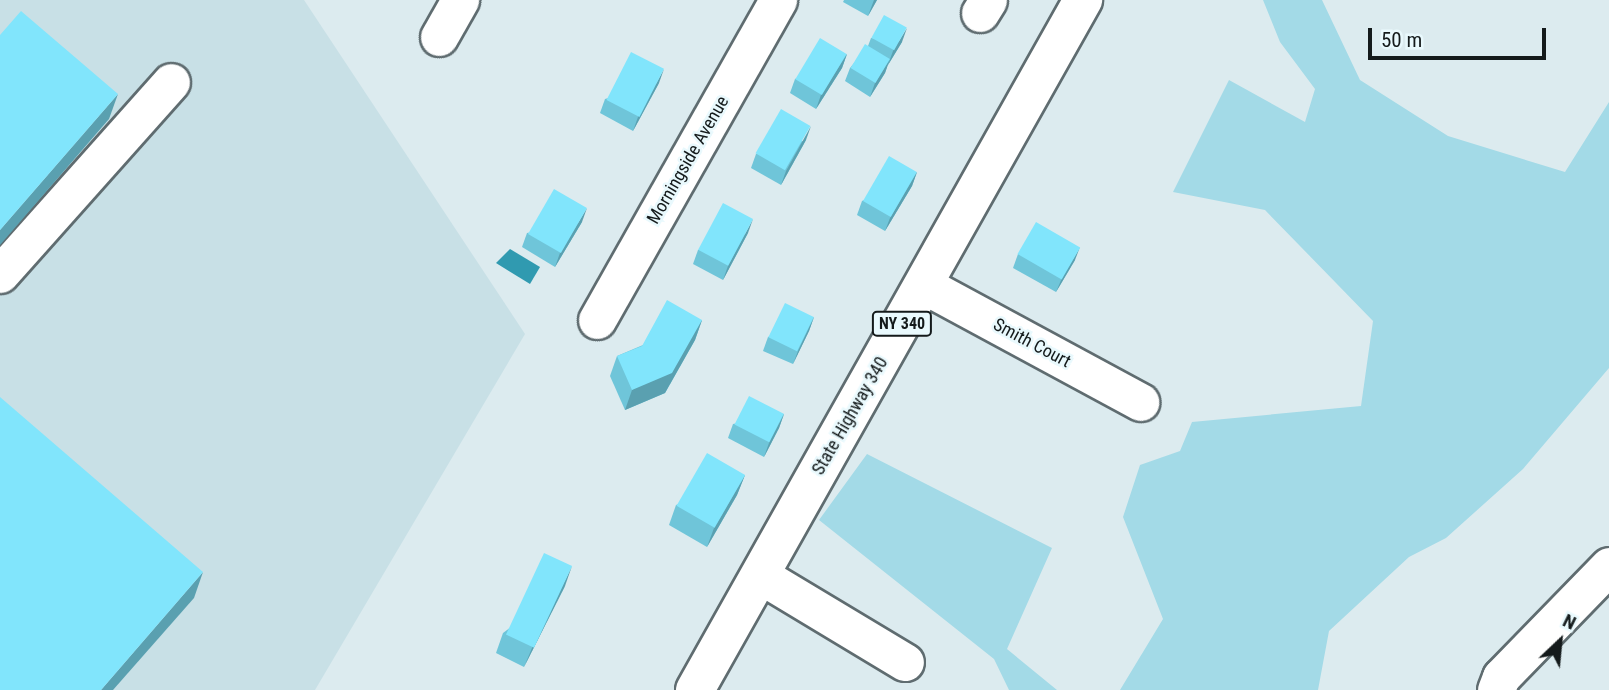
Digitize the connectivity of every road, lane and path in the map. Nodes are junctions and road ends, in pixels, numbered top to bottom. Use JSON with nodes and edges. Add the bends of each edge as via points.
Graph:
{"nodes":[{"id":1,"x":460,"y":0,"type":"edge"},
{"id":2,"x":778,"y":0,"type":"edge"},
{"id":3,"x":1077,"y":2,"type":"edge"},
{"id":4,"x":439,"y":37,"type":"dead end"},
{"id":5,"x":171,"y":82,"type":"dead end"},
{"id":6,"x":0,"y":274,"type":"edge"},
{"id":7,"x":924,"y":285,"type":"junction"},
{"id":8,"x":597,"y":320,"type":"dead end"},
{"id":9,"x":1140,"y":402,"type":"dead end"},
{"id":10,"x":1609,"y":566,"type":"edge"},
{"id":11,"x":760,"y":575,"type":"junction"},
{"id":12,"x":905,"y":662,"type":"dead end"},
{"id":13,"x":695,"y":690,"type":"edge"},
{"id":14,"x":1496,"y":690,"type":"edge"}],
"edges":[{"from":1,"to":4,"type":"street"},
{"from":2,"to":8,"type":"street","name":"Morningside Avenue"},
{"from":3,"to":7,"type":"main road","name":"State Highway 340","number":"NY 340"},
{"from":5,"to":6,"type":"street"},
{"from":7,"to":9,"type":"street","name":"Smith Court"},
{"from":7,"to":11,"type":"main road","name":"State Highway 340","number":"NY 340"},
{"from":10,"to":14,"type":"street","via":[[1501,677]]},
{"from":11,"to":12,"type":"street"},
{"from":11,"to":13,"type":"main road","name":"State Highway 340","number":"NY 340"}]}
